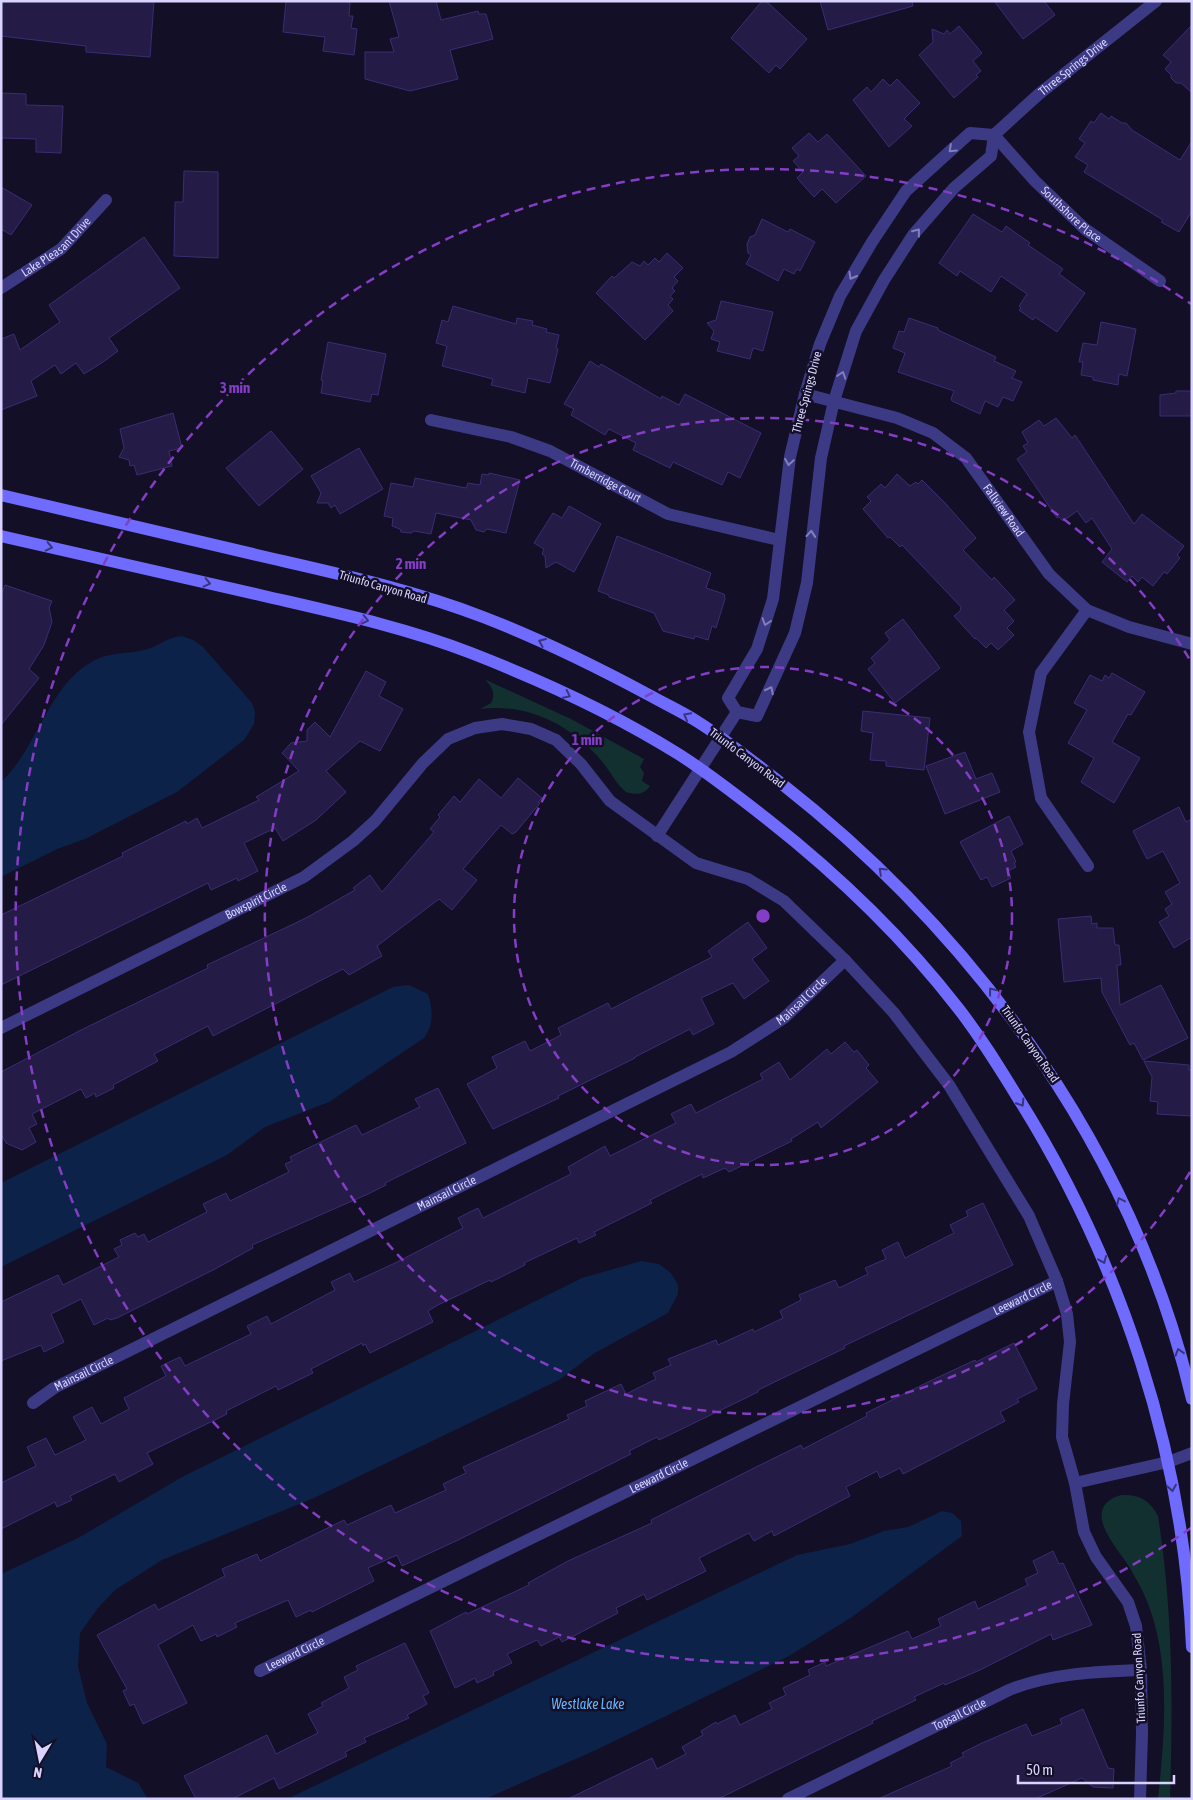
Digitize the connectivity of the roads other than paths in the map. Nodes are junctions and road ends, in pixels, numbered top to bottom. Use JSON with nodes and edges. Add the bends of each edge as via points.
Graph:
{"nodes":[{"id":1,"x":1156,"y":1,"type":"edge"},
{"id":2,"x":994,"y":135,"type":"junction"},
{"id":3,"x":106,"y":200,"type":"dead end"},
{"id":4,"x":1160,"y":281,"type":"dead end"},
{"id":5,"x":1,"y":288,"type":"edge"},
{"id":6,"x":805,"y":394,"type":"junction"},
{"id":7,"x":834,"y":401,"type":"junction"},
{"id":8,"x":431,"y":420,"type":"dead end"},
{"id":9,"x":1,"y":495,"type":"edge"},
{"id":10,"x":1,"y":536,"type":"edge"},
{"id":11,"x":779,"y":540,"type":"junction"},
{"id":12,"x":1087,"y":610,"type":"junction"},
{"id":13,"x":1192,"y":644,"type":"edge"},
{"id":14,"x":738,"y":712,"type":"junction"},
{"id":15,"x":475,"y":728,"type":"joint"},
{"id":16,"x":720,"y":738,"type":"junction"},
{"id":17,"x":701,"y":769,"type":"junction"},
{"id":18,"x":657,"y":836,"type":"junction"},
{"id":19,"x":1088,"y":866,"type":"dead end"},
{"id":20,"x":845,"y":960,"type":"junction"},
{"id":21,"x":1,"y":1028,"type":"edge"},
{"id":22,"x":1057,"y":1281,"type":"junction"},
{"id":23,"x":1192,"y":1399,"type":"edge"},
{"id":24,"x":33,"y":1403,"type":"dead end"},
{"id":25,"x":1192,"y":1453,"type":"edge"},
{"id":26,"x":1168,"y":1462,"type":"junction"},
{"id":27,"x":1074,"y":1483,"type":"junction"},
{"id":28,"x":1192,"y":1647,"type":"edge"},
{"id":29,"x":1141,"y":1670,"type":"junction"},
{"id":30,"x":260,"y":1671,"type":"dead end"},
{"id":31,"x":788,"y":1799,"type":"edge"},
{"id":32,"x":1140,"y":1799,"type":"edge"}],
"edges":[{"from":1,"to":2,"type":"street","name":"Three Springs Drive","via":[[1039,94]]},
{"from":2,"to":4,"type":"street","name":"Southshore Place","via":[[1035,181],[1085,229]]},
{"from":2,"to":6,"type":"street","name":"Three Springs Drive","one_way":true,"via":[[970,133],[906,192],[840,296],[820,344]]},
{"from":7,"to":2,"type":"street","one_way":true,"via":[[856,331],[884,280],[919,228],[954,188],[991,156]]},
{"from":3,"to":5,"type":"street","name":"Lake Pleasant Drive","via":[[61,249]]},
{"from":6,"to":7,"type":"street","name":"Fallview Road"},
{"from":6,"to":11,"type":"street","name":"Three Springs Drive","one_way":true,"via":[[790,457]]},
{"from":7,"to":12,"type":"street","name":"Fallview Road","via":[[898,418],[933,433],[966,458],[1049,574]]},
{"from":14,"to":7,"type":"street","one_way":true,"via":[[757,716],[795,633],[807,582],[821,458]]},
{"from":8,"to":11,"type":"street","name":"Timberridge Court","via":[[511,437],[550,451],[668,514]]},
{"from":16,"to":9,"type":"street","name":"Triunfo Canyon Road","one_way":true,"via":[[698,722],[633,687],[548,644],[478,615],[368,581]]},
{"from":10,"to":17,"type":"street","one_way":true,"via":[[384,624],[466,651],[607,714]]},
{"from":11,"to":14,"type":"street","name":"Three Springs Drive","one_way":true,"via":[[773,599],[757,649],[728,698]]},
{"from":12,"to":13,"type":"street","name":"Fallview Road","via":[[1129,627]]},
{"from":12,"to":19,"type":"street","via":[[1041,673],[1029,732],[1041,798]]},
{"from":14,"to":16,"type":"street"},
{"from":15,"to":18,"type":"street","name":"Triunfo Canyon Road","via":[[502,724],[531,729],[556,740],[581,764],[610,801]]},
{"from":15,"to":21,"type":"street","name":"Bowspirit Circle","via":[[448,739],[423,762],[375,821],[304,877]]},
{"from":16,"to":17,"type":"street"},
{"from":23,"to":16,"type":"street","name":"Triunfo Canyon Road","one_way":true,"via":[[1166,1311],[1132,1227],[1073,1109],[1032,1044],[931,918],[823,816]]},
{"from":17,"to":18,"type":"street"},
{"from":17,"to":26,"type":"street","one_way":true,"via":[[802,847],[858,897],[958,1008],[995,1062],[1073,1193],[1094,1238],[1142,1363]]},
{"from":18,"to":20,"type":"street","name":"Triunfo Canyon Road","via":[[696,864],[748,879],[784,901]]},
{"from":20,"to":22,"type":"street","name":"Triunfo Canyon Road","via":[[894,1013],[949,1084],[1029,1216]]},
{"from":20,"to":24,"type":"street","name":"Mainsail Circle","via":[[784,1018],[731,1052],[54,1388]]},
{"from":22,"to":27,"type":"street","name":"Triunfo Canyon Road","via":[[1067,1314],[1070,1342],[1062,1437]]},
{"from":22,"to":30,"type":"street","name":"Leeward Circle"},
{"from":25,"to":26,"type":"street"},
{"from":26,"to":27,"type":"street"},
{"from":26,"to":28,"type":"street","one_way":true,"via":[[1184,1557]]},
{"from":27,"to":29,"type":"street","name":"Triunfo Canyon Road","via":[[1084,1532],[1096,1557],[1128,1602],[1136,1626]]},
{"from":29,"to":31,"type":"street","name":"Topsail Circle","via":[[1033,1680]]},
{"from":29,"to":32,"type":"street","name":"Triunfo Canyon Road"}]}
